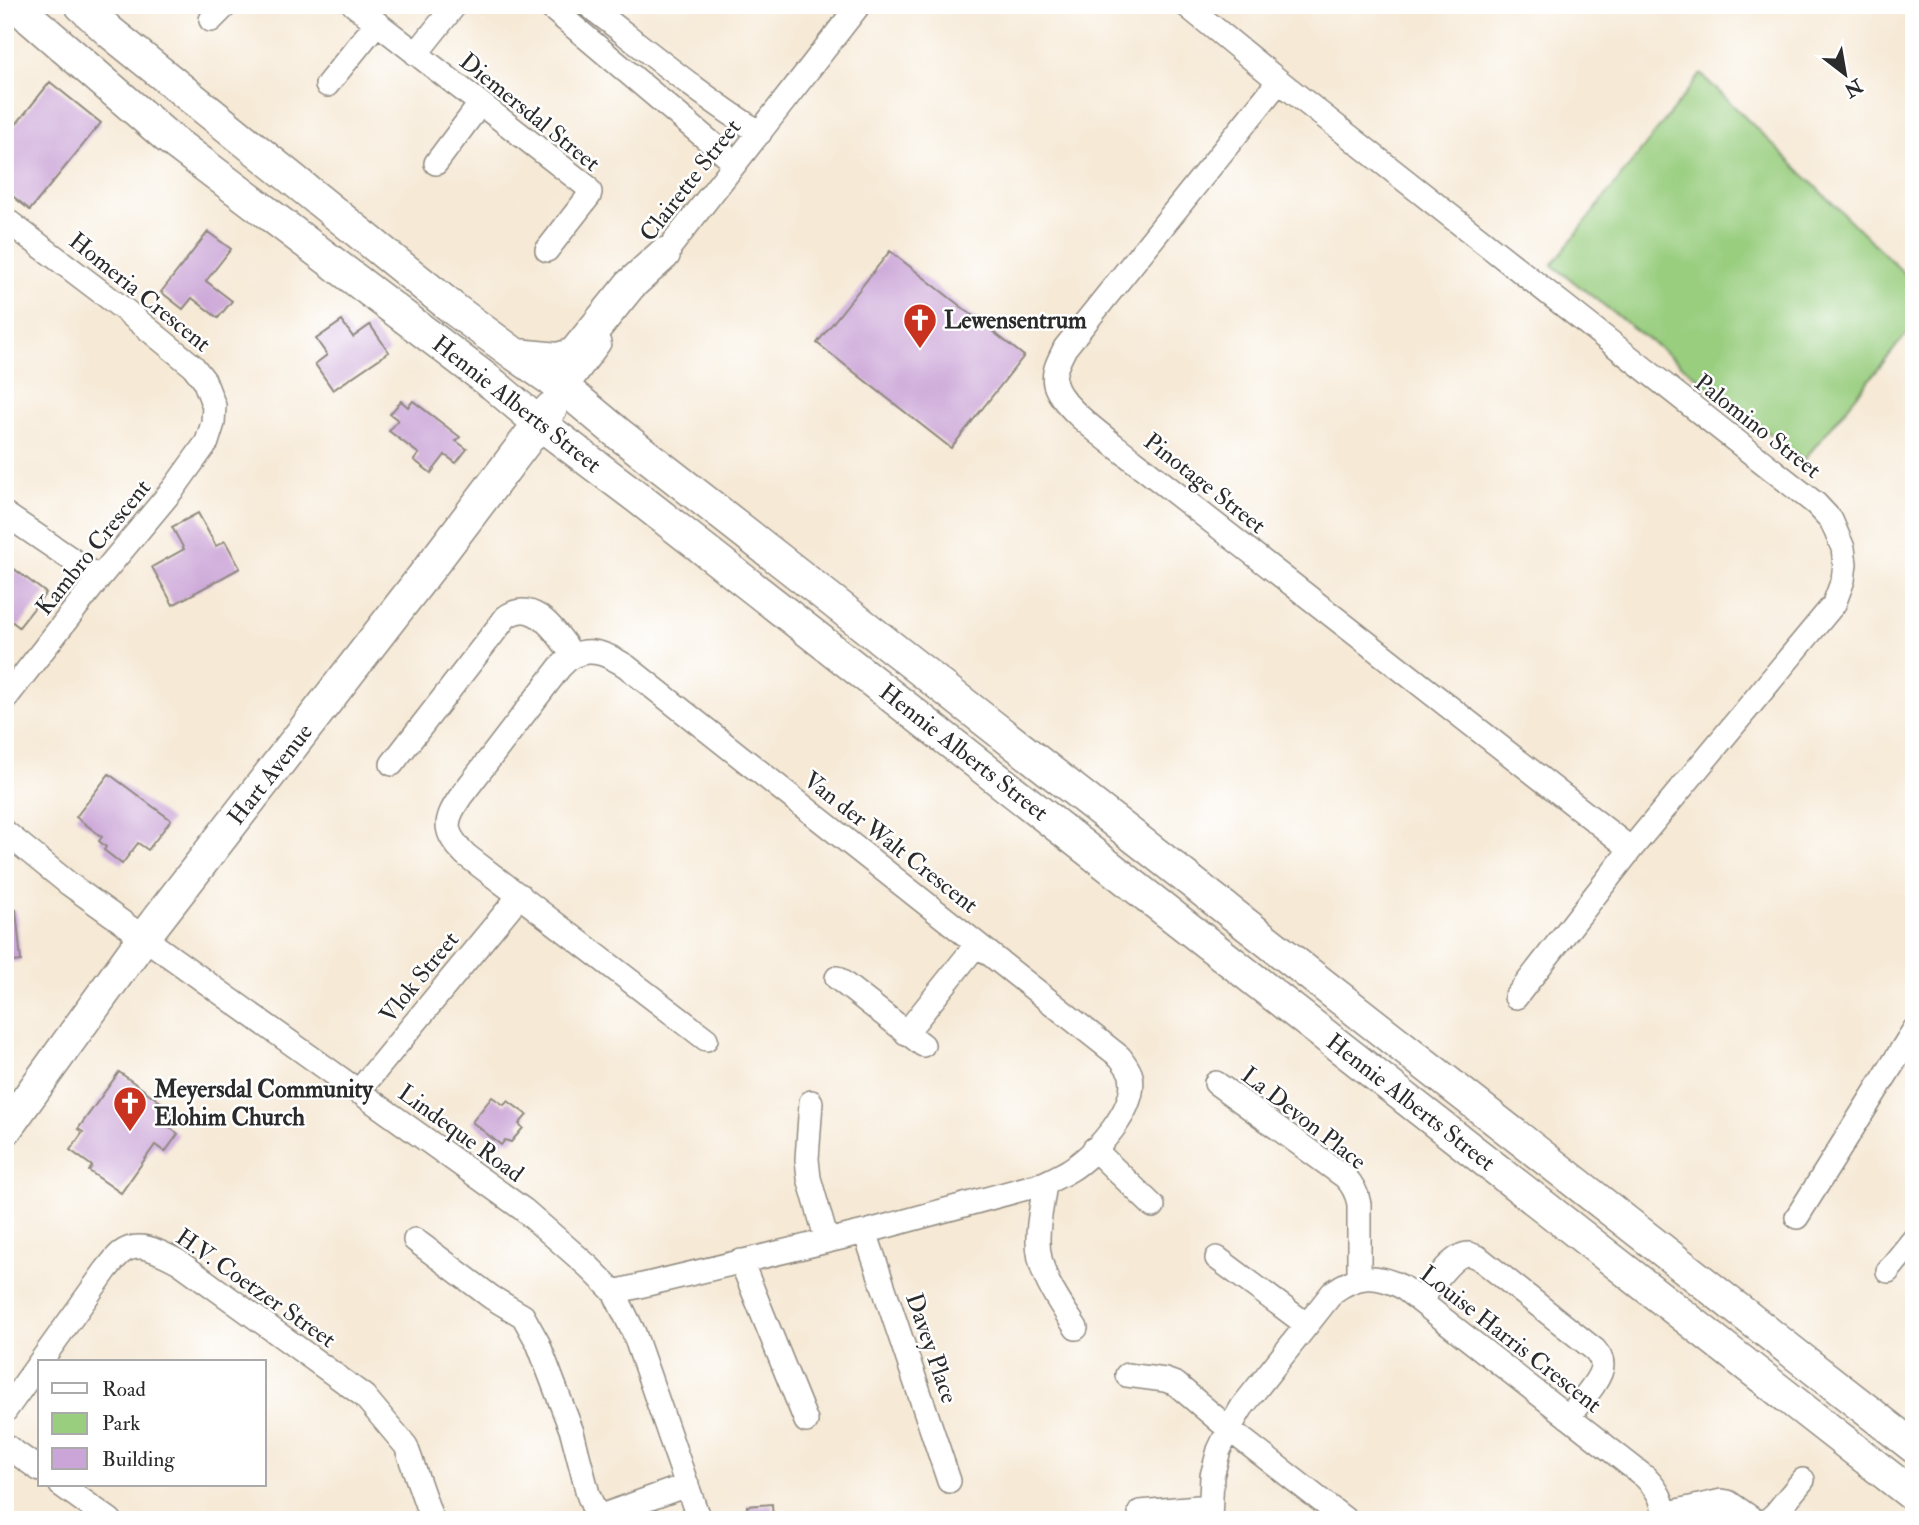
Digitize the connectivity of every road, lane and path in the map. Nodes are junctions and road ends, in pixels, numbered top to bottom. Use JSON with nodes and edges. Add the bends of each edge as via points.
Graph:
{"nodes":[{"id":1,"x":17,"y":5,"type":"edge"},
{"id":2,"x":81,"y":5,"type":"edge"},
{"id":3,"x":354,"y":5,"type":"edge"},
{"id":4,"x":456,"y":5,"type":"edge"},
{"id":5,"x":548,"y":5,"type":"edge"},
{"id":6,"x":588,"y":5,"type":"edge"},
{"id":7,"x":859,"y":5,"type":"edge"},
{"id":8,"x":1186,"y":5,"type":"edge"},
{"id":9,"x":377,"y":23,"type":"junction"},
{"id":10,"x":416,"y":54,"type":"junction"},
{"id":11,"x":1279,"y":81,"type":"junction"},
{"id":12,"x":327,"y":85,"type":"dead end"},
{"id":13,"x":480,"y":104,"type":"junction"},
{"id":14,"x":760,"y":133,"type":"junction"},
{"id":15,"x":436,"y":163,"type":"dead end"},
{"id":16,"x":735,"y":163,"type":"junction"},
{"id":17,"x":5,"y":219,"type":"edge"},
{"id":18,"x":547,"y":250,"type":"dead end"},
{"id":19,"x":664,"y":254,"type":"junction"},
{"id":20,"x":516,"y":355,"type":"junction"},
{"id":21,"x":565,"y":389,"type":"junction"},
{"id":22,"x":539,"y":422,"type":"junction"},
{"id":23,"x":214,"y":423,"type":"joint"},
{"id":24,"x":5,"y":514,"type":"edge"},
{"id":25,"x":99,"y":579,"type":"junction"},
{"id":26,"x":573,"y":656,"type":"junction"},
{"id":27,"x":5,"y":699,"type":"edge"},
{"id":28,"x":392,"y":764,"type":"dead end"},
{"id":29,"x":5,"y":832,"type":"edge"},
{"id":30,"x":1631,"y":849,"type":"junction"},
{"id":31,"x":520,"y":895,"type":"junction"},
{"id":32,"x":144,"y":937,"type":"junction"},
{"id":33,"x":977,"y":944,"type":"junction"},
{"id":34,"x":836,"y":978,"type":"dead end"},
{"id":35,"x":1516,"y":997,"type":"dead end"},
{"id":36,"x":1914,"y":1030,"type":"edge"},
{"id":37,"x":706,"y":1039,"type":"dead end"},
{"id":38,"x":1216,"y":1083,"type":"dead end"},
{"id":39,"x":358,"y":1092,"type":"junction"},
{"id":40,"x":811,"y":1102,"type":"dead end"},
{"id":41,"x":5,"y":1130,"type":"edge"},
{"id":42,"x":1094,"y":1149,"type":"junction"},
{"id":43,"x":1045,"y":1183,"type":"junction"},
{"id":44,"x":1153,"y":1206,"type":"dead end"},
{"id":45,"x":1797,"y":1217,"type":"dead end"},
{"id":46,"x":865,"y":1232,"type":"junction"},
{"id":47,"x":1914,"y":1239,"type":"edge"},
{"id":48,"x":415,"y":1240,"type":"dead end"},
{"id":49,"x":827,"y":1241,"type":"junction"},
{"id":50,"x":1217,"y":1258,"type":"dead end"},
{"id":51,"x":741,"y":1261,"type":"junction"},
{"id":52,"x":1888,"y":1271,"type":"dead end"},
{"id":53,"x":1359,"y":1278,"type":"junction"},
{"id":54,"x":614,"y":1292,"type":"junction"},
{"id":55,"x":1420,"y":1301,"type":"junction"},
{"id":56,"x":1307,"y":1325,"type":"junction"},
{"id":57,"x":1076,"y":1328,"type":"dead end"},
{"id":58,"x":42,"y":1360,"type":"edge"},
{"id":59,"x":38,"y":1365,"type":"edge"},
{"id":60,"x":1127,"y":1375,"type":"dead end"},
{"id":61,"x":5,"y":1411,"type":"edge"},
{"id":62,"x":1568,"y":1417,"type":"junction"},
{"id":63,"x":806,"y":1420,"type":"dead end"},
{"id":64,"x":1229,"y":1429,"type":"junction"},
{"id":65,"x":5,"y":1446,"type":"edge"},
{"id":66,"x":1914,"y":1447,"type":"edge"},
{"id":67,"x":38,"y":1469,"type":"edge"},
{"id":68,"x":1803,"y":1480,"type":"dead end"},
{"id":69,"x":949,"y":1481,"type":"dead end"},
{"id":70,"x":687,"y":1485,"type":"junction"},
{"id":71,"x":62,"y":1486,"type":"edge"},
{"id":72,"x":1914,"y":1496,"type":"edge"},
{"id":73,"x":1140,"y":1512,"type":"dead end"},
{"id":74,"x":1210,"y":1513,"type":"edge"},
{"id":75,"x":1664,"y":1517,"type":"edge"},
{"id":76,"x":594,"y":1519,"type":"edge"},
{"id":77,"x":110,"y":1520,"type":"edge"},
{"id":78,"x":432,"y":1520,"type":"edge"},
{"id":79,"x":699,"y":1520,"type":"edge"},
{"id":80,"x":1346,"y":1520,"type":"edge"},
{"id":81,"x":1754,"y":1520,"type":"edge"},
{"id":82,"x":1768,"y":1520,"type":"edge"}],
"edges":[{"from":1,"to":22,"type":"street","name":"Hennie Alberts Street","via":[[166,136]]},
{"from":2,"to":20,"type":"street","name":"Hennie Alberts Street"},
{"from":3,"to":9,"type":"street","name":"Diemersdal Street"},
{"from":4,"to":10,"type":"street"},
{"from":5,"to":16,"type":"street"},
{"from":6,"to":14,"type":"street"},
{"from":7,"to":14,"type":"street","name":"Clairette Street"},
{"from":8,"to":11,"type":"street","name":"Palomino Street"},
{"from":9,"to":10,"type":"street","name":"Diemersdal Street"},
{"from":9,"to":12,"type":"street"},
{"from":10,"to":13,"type":"street","name":"Diemersdal Street"},
{"from":11,"to":30,"type":"street","name":"Palomino Street","via":[[1816,504],[1830,520],[1843,548],[1843,580],[1834,604]]},
{"from":11,"to":30,"type":"street","name":"Pinotage Street","via":[[1065,348],[1055,369],[1061,398],[1143,468]]},
{"from":13,"to":15,"type":"street"},
{"from":13,"to":18,"type":"street","name":"Diemersdal Street","via":[[590,191]]},
{"from":14,"to":16,"type":"street","name":"Clairette Street"},
{"from":16,"to":19,"type":"street","name":"Clairette Street"},
{"from":17,"to":23,"type":"street","name":"Homeria Crescent","via":[[192,366],[210,392]]},
{"from":19,"to":20,"type":"street","via":[[630,285],[574,354],[558,359]]},
{"from":19,"to":21,"type":"street","name":"Clairette Street"},
{"from":20,"to":21,"type":"street","name":"Hennie Alberts Street"},
{"from":21,"to":22,"type":"street","name":"Hart Avenue"},
{"from":21,"to":66,"type":"street","name":"Hennie Alberts Street"},
{"from":22,"to":32,"type":"street","name":"Hart Avenue"},
{"from":22,"to":72,"type":"street","name":"Hennie Alberts Street"},
{"from":23,"to":25,"type":"street","name":"Kambro Crescent","via":[[207,442],[174,488]]},
{"from":24,"to":25,"type":"street"},
{"from":25,"to":27,"type":"street","name":"Kambro Crescent"},
{"from":26,"to":28,"type":"street","via":[[552,627],[533,613],[514,611]]},
{"from":26,"to":31,"type":"street","via":[[461,796],[447,826],[453,842],[466,855]]},
{"from":26,"to":33,"type":"street","name":"Van der Walt Crescent","via":[[608,654],[626,666]]},
{"from":29,"to":32,"type":"street","name":"Lindeque Road"},
{"from":30,"to":35,"type":"street","name":"Palomino Street"},
{"from":31,"to":37,"type":"street"},
{"from":31,"to":39,"type":"street","name":"Vlok Street"},
{"from":32,"to":39,"type":"street","name":"Lindeque Road"},
{"from":32,"to":41,"type":"street","name":"Hart Avenue"},
{"from":33,"to":34,"type":"street","via":[[915,1039]]},
{"from":33,"to":42,"type":"street","name":"Van der Walt Crescent","via":[[1120,1057],[1131,1075],[1127,1109]]},
{"from":36,"to":45,"type":"street"},
{"from":38,"to":53,"type":"street","name":"La Devon Place","via":[[1352,1184],[1359,1204]]},
{"from":39,"to":54,"type":"street","name":"Lindeque Road","via":[[524,1210]]},
{"from":40,"to":49,"type":"street","via":[[809,1178]]},
{"from":42,"to":43,"type":"street","name":"Van der Walt Crescent","via":[[1072,1170]]},
{"from":42,"to":44,"type":"street"},
{"from":43,"to":46,"type":"street","name":"Van der Walt Crescent"},
{"from":43,"to":57,"type":"street","via":[[1039,1258],[1051,1289]]},
{"from":46,"to":49,"type":"street","name":"Van der Walt Crescent"},
{"from":46,"to":69,"type":"street","name":"Davey Place"},
{"from":47,"to":52,"type":"street"},
{"from":48,"to":76,"type":"street","via":[[523,1316],[572,1432]]},
{"from":49,"to":51,"type":"street","name":"Van der Walt Crescent"},
{"from":50,"to":56,"type":"street"},
{"from":51,"to":54,"type":"street","name":"Van der Walt Crescent"},
{"from":51,"to":63,"type":"street"},
{"from":53,"to":55,"type":"street","name":"Louise Harris Crescent","via":[[1389,1280]]},
{"from":53,"to":56,"type":"street","via":[[1334,1292]]},
{"from":54,"to":70,"type":"street","name":"Lindeque Road","via":[[634,1333]]},
{"from":55,"to":62,"type":"street","name":"Louise Harris Crescent"},
{"from":55,"to":62,"type":"street","via":[[1460,1255],[1479,1258],[1601,1358],[1598,1378]]},
{"from":56,"to":64,"type":"street"},
{"from":58,"to":78,"type":"street","name":"H.V. Coetzer Street","via":[[122,1252],[136,1246],[153,1249],[179,1262],[364,1396],[405,1446]]},
{"from":59,"to":61,"type":"street","name":"H.V. Coetzer Street"},
{"from":60,"to":64,"type":"street","via":[[1176,1384]]},
{"from":62,"to":75,"type":"street","name":"Louise Harris Crescent","via":[[1651,1483],[1661,1496]]},
{"from":64,"to":74,"type":"street","via":[[1215,1462]]},
{"from":64,"to":80,"type":"street"},
{"from":65,"to":67,"type":"street"},
{"from":68,"to":82,"type":"street"},
{"from":70,"to":76,"type":"street"},
{"from":70,"to":79,"type":"street","name":"Lindeque Road"},
{"from":71,"to":77,"type":"street"},
{"from":73,"to":74,"type":"street"},
{"from":75,"to":81,"type":"street","via":[[1722,1501]]}]}
